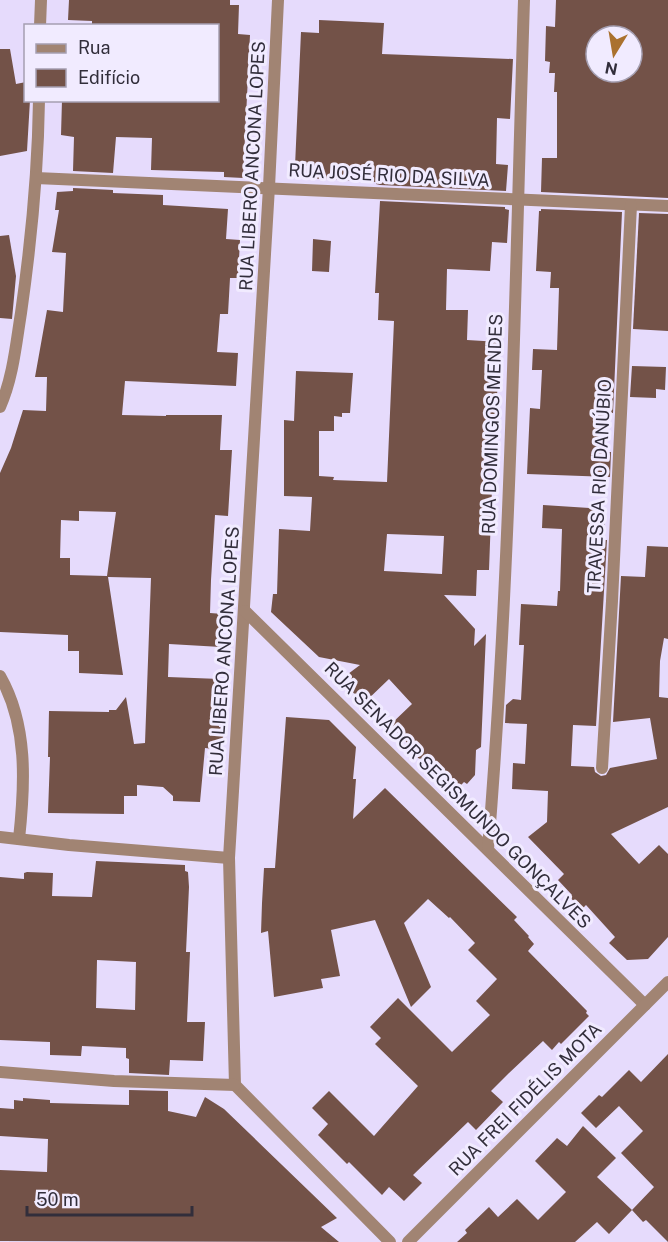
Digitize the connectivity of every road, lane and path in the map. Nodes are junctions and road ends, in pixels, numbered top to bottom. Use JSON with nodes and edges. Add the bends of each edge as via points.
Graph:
{"nodes":[{"id":1,"x":41,"y":0,"type":"edge"},
{"id":2,"x":278,"y":0,"type":"edge"},
{"id":3,"x":524,"y":0,"type":"edge"},
{"id":4,"x":40,"y":24,"type":"edge"},
{"id":5,"x":39,"y":102,"type":"edge"},
{"id":6,"x":36,"y":178,"type":"junction"},
{"id":7,"x":269,"y":188,"type":"junction"},
{"id":8,"x":519,"y":200,"type":"junction"},
{"id":9,"x":632,"y":205,"type":"junction"},
{"id":10,"x":668,"y":206,"type":"edge"},
{"id":11,"x":0,"y":407,"type":"edge"},
{"id":12,"x":244,"y":611,"type":"junction"},
{"id":13,"x":0,"y":676,"type":"edge"},
{"id":14,"x":602,"y":768,"type":"dead end"},
{"id":15,"x":0,"y":837,"type":"edge"},
{"id":16,"x":19,"y":839,"type":"junction"},
{"id":17,"x":488,"y":849,"type":"junction"},
{"id":18,"x":229,"y":858,"type":"junction"},
{"id":19,"x":668,"y":982,"type":"edge"},
{"id":20,"x":645,"y":1005,"type":"junction"},
{"id":21,"x":0,"y":1072,"type":"edge"},
{"id":22,"x":235,"y":1085,"type":"junction"},
{"id":23,"x":390,"y":1242,"type":"edge"},
{"id":24,"x":408,"y":1242,"type":"edge"}],
"edges":[{"from":1,"to":4,"type":"street"},
{"from":2,"to":7,"type":"street","name":"RUA LIBERO ANCONA LOPES"},
{"from":3,"to":8,"type":"street","name":"RUA DOMINGOS MENDES"},
{"from":5,"to":6,"type":"street"},
{"from":6,"to":7,"type":"street","name":"RUA JOSÉ RIO DA SILVA"},
{"from":6,"to":11,"type":"street","via":[[16,348]]},
{"from":7,"to":8,"type":"street","name":"RUA JOSÉ RIO DA SILVA"},
{"from":7,"to":12,"type":"street","name":"RUA LIBERO ANCONA LOPES"},
{"from":8,"to":9,"type":"street","name":"RUA JOSÉ RIO DA SILVA"},
{"from":8,"to":17,"type":"street","name":"RUA DOMINGOS MENDES","via":[[505,560]]},
{"from":9,"to":10,"type":"street","name":"RUA JOSÉ RIO DA SILVA"},
{"from":9,"to":14,"type":"street","name":"TRAVESSA RIO DANÚBIO"},
{"from":12,"to":17,"type":"street","name":"RUA SENADOR SEGISMUNDO GONÇALVES"},
{"from":12,"to":18,"type":"street","name":"RUA LIBERO ANCONA LOPES"},
{"from":13,"to":16,"type":"street","via":[[15,715],[23,756]]},
{"from":15,"to":16,"type":"street"},
{"from":16,"to":18,"type":"street"},
{"from":17,"to":20,"type":"street","name":"RUA SENADOR SEGISMUNDO GONÇALVES"},
{"from":18,"to":22,"type":"street","name":"RUA LIBERO ANCONA LOPES"},
{"from":19,"to":20,"type":"street","name":"RUA FREI FIDÉLIS MOTA"},
{"from":20,"to":24,"type":"street","name":"RUA FREI FIDÉLIS MOTA"},
{"from":21,"to":22,"type":"street"},
{"from":22,"to":23,"type":"street"}]}
